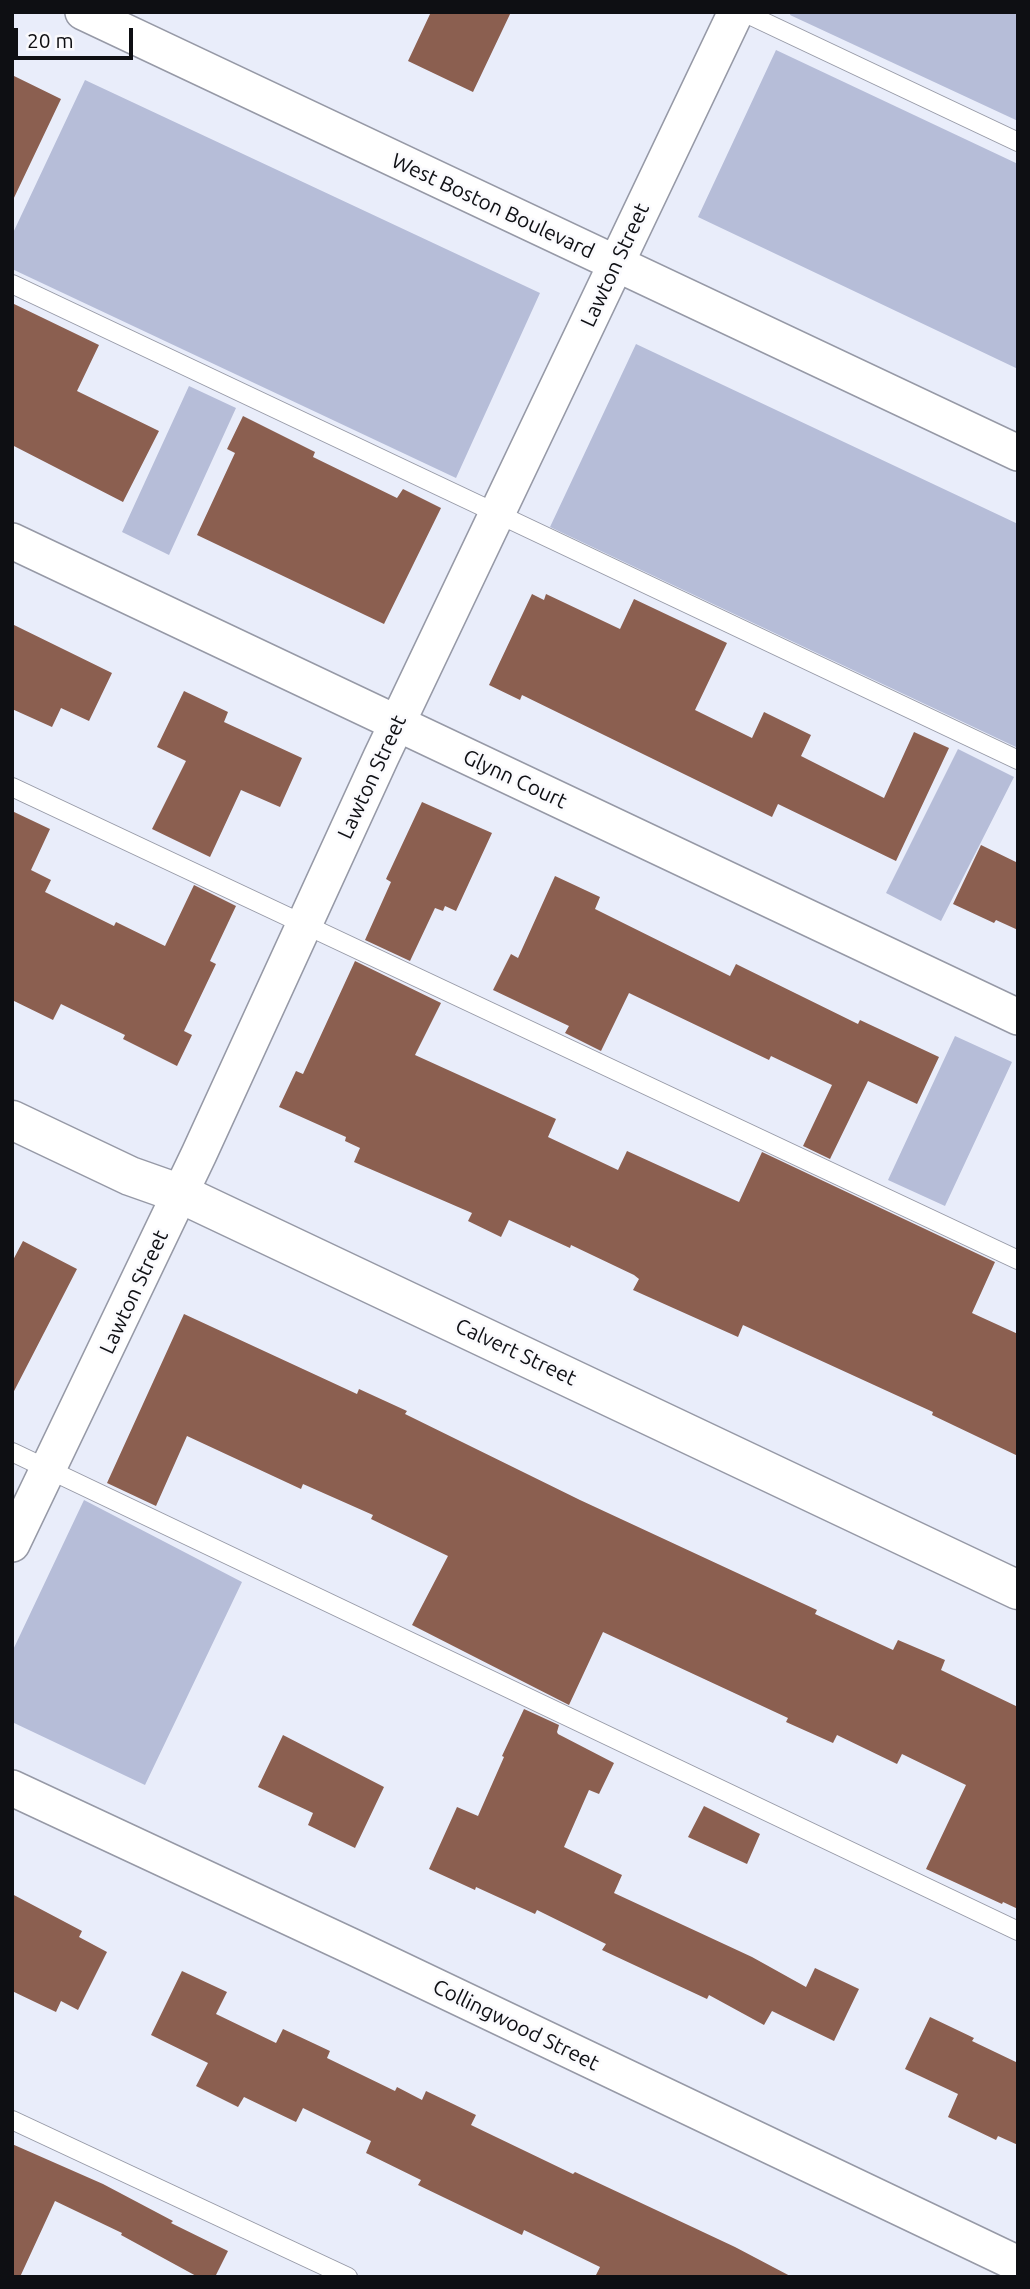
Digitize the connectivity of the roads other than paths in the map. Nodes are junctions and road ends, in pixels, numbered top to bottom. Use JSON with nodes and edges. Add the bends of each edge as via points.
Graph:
{"nodes":[{"id":1,"x":83,"y":12,"type":"edge"},
{"id":2,"x":736,"y":12,"type":"edge"},
{"id":3,"x":743,"y":12,"type":"edge"},
{"id":4,"x":1018,"y":142,"type":"edge"},
{"id":5,"x":615,"y":263,"type":"junction"},
{"id":6,"x":12,"y":284,"type":"edge"},
{"id":7,"x":1018,"y":453,"type":"edge"},
{"id":8,"x":498,"y":515,"type":"junction"},
{"id":9,"x":12,"y":541,"type":"edge"},
{"id":10,"x":398,"y":723,"type":"junction"},
{"id":11,"x":1018,"y":760,"type":"edge"},
{"id":12,"x":12,"y":787,"type":"edge"},
{"id":13,"x":303,"y":924,"type":"junction"},
{"id":14,"x":1018,"y":1017,"type":"edge"},
{"id":15,"x":12,"y":1120,"type":"edge"},
{"id":16,"x":181,"y":1194,"type":"junction"},
{"id":17,"x":1018,"y":1260,"type":"edge"},
{"id":18,"x":12,"y":1452,"type":"edge"},
{"id":19,"x":49,"y":1470,"type":"junction"},
{"id":20,"x":12,"y":1544,"type":"edge"},
{"id":21,"x":1018,"y":1590,"type":"edge"},
{"id":22,"x":12,"y":1788,"type":"edge"},
{"id":23,"x":1018,"y":1931,"type":"edge"},
{"id":24,"x":12,"y":2120,"type":"edge"},
{"id":25,"x":1018,"y":2264,"type":"edge"},
{"id":26,"x":348,"y":2277,"type":"edge"}],
"edges":[{"from":1,"to":5,"type":"street","name":"West Boston Boulevard"},
{"from":2,"to":5,"type":"street","name":"Lawton Street"},
{"from":3,"to":4,"type":"lane"},
{"from":5,"to":7,"type":"street","name":"West Boston Boulevard"},
{"from":5,"to":8,"type":"street","name":"Lawton Street"},
{"from":6,"to":8,"type":"lane"},
{"from":8,"to":10,"type":"street","name":"Lawton Street"},
{"from":8,"to":11,"type":"lane"},
{"from":9,"to":10,"type":"street","name":"Glynn Court"},
{"from":10,"to":13,"type":"street","name":"Lawton Street"},
{"from":10,"to":14,"type":"street","name":"Glynn Court"},
{"from":12,"to":13,"type":"lane"},
{"from":13,"to":16,"type":"street","name":"Lawton Street"},
{"from":13,"to":17,"type":"lane"},
{"from":15,"to":16,"type":"street","name":"Calvert Street","via":[[130,1176]]},
{"from":16,"to":19,"type":"street","name":"Lawton Street"},
{"from":16,"to":21,"type":"street","name":"Calvert Street"},
{"from":18,"to":19,"type":"lane"},
{"from":19,"to":20,"type":"street","name":"Lawton Street"},
{"from":19,"to":23,"type":"lane"},
{"from":22,"to":25,"type":"street","name":"Collingwood Street"},
{"from":24,"to":26,"type":"lane"}]}
